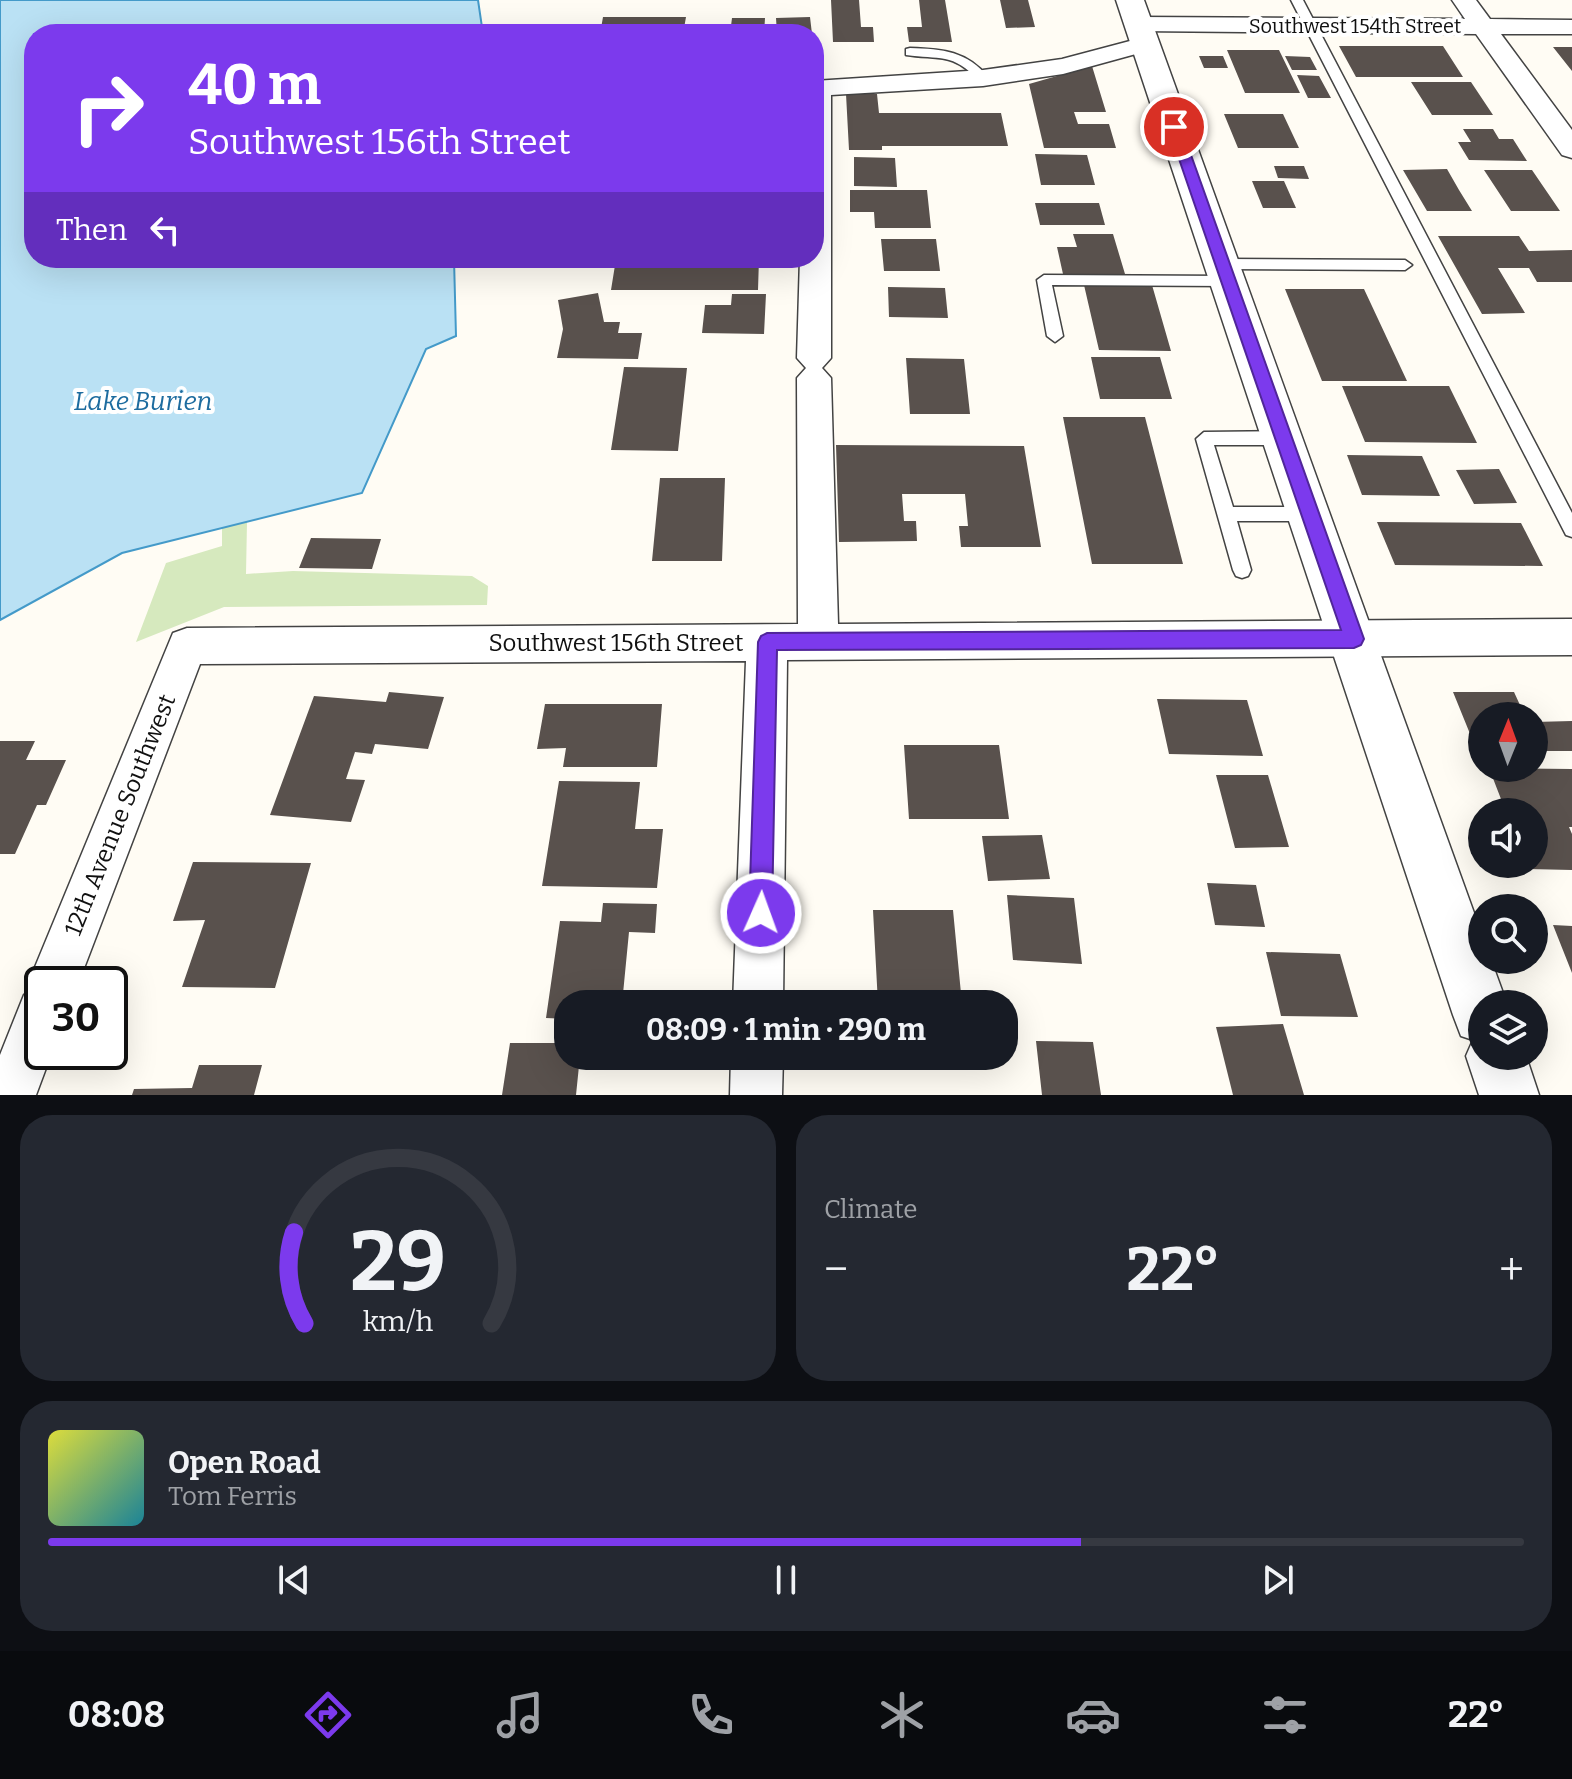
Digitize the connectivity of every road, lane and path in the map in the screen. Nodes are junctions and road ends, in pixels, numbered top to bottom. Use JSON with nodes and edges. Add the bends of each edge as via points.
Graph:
{"nodes":[{"id":1,"x":1297,"y":0,"type":"edge"},
{"id":2,"x":1464,"y":0,"type":"edge"},
{"id":3,"x":1138,"y":23,"type":"edge"},
{"id":4,"x":1310,"y":25,"type":"junction"},
{"id":5,"x":1483,"y":27,"type":"junction"},
{"id":6,"x":1572,"y":27,"type":"edge"},
{"id":7,"x":910,"y":52,"type":"dead end"},
{"id":8,"x":983,"y":78,"type":"junction"},
{"id":9,"x":824,"y":88,"type":"edge"},
{"id":10,"x":1572,"y":149,"type":"edge"},
{"id":11,"x":1405,"y":265,"type":"dead end"},
{"id":12,"x":815,"y":268,"type":"edge"},
{"id":13,"x":1225,"y":272,"type":"junction"},
{"id":14,"x":1055,"y":336,"type":"dead end"},
{"id":15,"x":1283,"y":438,"type":"junction"},
{"id":16,"x":1226,"y":514,"type":"junction"},
{"id":17,"x":1310,"y":514,"type":"junction"},
{"id":18,"x":1572,"y":530,"type":"edge"},
{"id":19,"x":1242,"y":570,"type":"dead end"},
{"id":20,"x":1572,"y":637,"type":"edge"},
{"id":21,"x":1354,"y":639,"type":"junction"},
{"id":22,"x":767,"y":642,"type":"junction"},
{"id":23,"x":818,"y":642,"type":"junction"},
{"id":24,"x":187,"y":646,"type":"joint"},
{"id":25,"x":60,"y":966,"type":"edge"},
{"id":26,"x":758,"y":990,"type":"edge"},
{"id":27,"x":1473,"y":990,"type":"edge"},
{"id":28,"x":24,"y":1059,"type":"edge"},
{"id":29,"x":757,"y":1070,"type":"edge"},
{"id":30,"x":1501,"y":1070,"type":"edge"},
{"id":31,"x":10,"y":1095,"type":"edge"},
{"id":32,"x":756,"y":1095,"type":"edge"},
{"id":33,"x":1509,"y":1095,"type":"edge"}],
"edges":[{"from":1,"to":4,"type":"lane"},
{"from":2,"to":5,"type":"street"},
{"from":3,"to":4,"type":"street","name":"Southwest 154th Street"},
{"from":3,"to":8,"type":"street","name":"Southwest 154th Street","via":[[1063,66]]},
{"from":3,"to":13,"type":"street"},
{"from":4,"to":5,"type":"street","name":"Southwest 154th Street"},
{"from":4,"to":18,"type":"lane"},
{"from":5,"to":6,"type":"street","name":"Southwest 154th Street"},
{"from":5,"to":10,"type":"street"},
{"from":7,"to":8,"type":"lane","via":[[948,53],[969,61]]},
{"from":8,"to":9,"type":"street","name":"Southwest 154th Street"},
{"from":11,"to":13,"type":"lane"},
{"from":12,"to":23,"type":"street"},
{"from":13,"to":14,"type":"lane","via":[[1044,280]]},
{"from":13,"to":15,"type":"street"},
{"from":15,"to":16,"type":"lane","via":[[1204,439]]},
{"from":15,"to":17,"type":"street"},
{"from":16,"to":17,"type":"lane"},
{"from":16,"to":19,"type":"lane"},
{"from":17,"to":21,"type":"street"},
{"from":20,"to":21,"type":"street","name":"Southwest 156th Street"},
{"from":21,"to":23,"type":"street","name":"Southwest 156th Street"},
{"from":21,"to":27,"type":"street"},
{"from":22,"to":23,"type":"street","name":"Southwest 156th Street"},
{"from":22,"to":24,"type":"street","name":"Southwest 156th Street"},
{"from":22,"to":26,"type":"street"},
{"from":24,"to":25,"type":"street","name":"12th Avenue Southwest"},
{"from":28,"to":31,"type":"street"},
{"from":29,"to":32,"type":"street"},
{"from":30,"to":33,"type":"street"}]}
